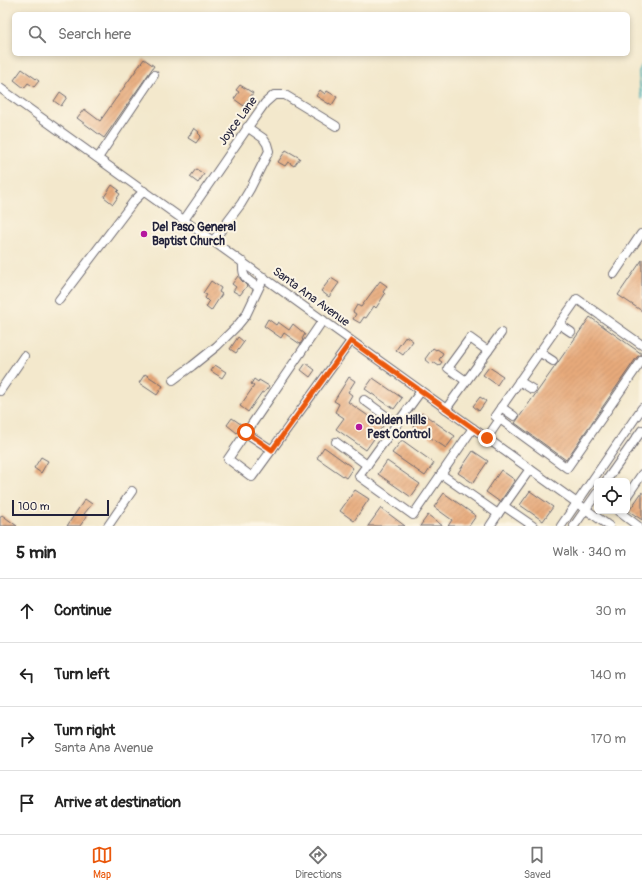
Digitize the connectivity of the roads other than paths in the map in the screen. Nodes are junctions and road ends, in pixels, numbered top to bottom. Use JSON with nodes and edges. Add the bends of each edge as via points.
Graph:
{"nodes":[{"id":1,"x":154,"y":75,"type":"dead end"},
{"id":2,"x":0,"y":88,"type":"edge"},
{"id":3,"x":336,"y":126,"type":"dead end"},
{"id":4,"x":247,"y":127,"type":"junction"},
{"id":5,"x":98,"y":158,"type":"junction"},
{"id":6,"x":144,"y":191,"type":"junction"},
{"id":7,"x":184,"y":220,"type":"junction"},
{"id":8,"x":642,"y":235,"type":"edge"},
{"id":9,"x":213,"y":241,"type":"junction"},
{"id":10,"x":243,"y":262,"type":"junction"},
{"id":11,"x":614,"y":274,"type":"dead end"},
{"id":12,"x":264,"y":277,"type":"junction"},
{"id":13,"x":258,"y":287,"type":"junction"},
{"id":14,"x":60,"y":300,"type":"dead end"},
{"id":15,"x":323,"y":320,"type":"junction"},
{"id":16,"x":559,"y":324,"type":"junction"},
{"id":17,"x":501,"y":332,"type":"dead end"},
{"id":18,"x":571,"y":332,"type":"dead end"},
{"id":19,"x":351,"y":341,"type":"junction"},
{"id":20,"x":642,"y":345,"type":"edge"},
{"id":21,"x":488,"y":351,"type":"junction"},
{"id":22,"x":539,"y":352,"type":"junction"},
{"id":23,"x":24,"y":356,"type":"dead end"},
{"id":24,"x":642,"y":360,"type":"edge"},
{"id":25,"x":553,"y":362,"type":"dead end"},
{"id":26,"x":173,"y":380,"type":"dead end"},
{"id":27,"x":466,"y":381,"type":"junction"},
{"id":28,"x":519,"y":381,"type":"junction"},
{"id":29,"x":532,"y":389,"type":"dead end"},
{"id":30,"x":0,"y":391,"type":"edge"},
{"id":31,"x":421,"y":391,"type":"junction"},
{"id":32,"x":364,"y":400,"type":"dead end"},
{"id":33,"x":501,"y":407,"type":"junction"},
{"id":34,"x":642,"y":408,"type":"edge"},
{"id":35,"x":446,"y":409,"type":"junction"},
{"id":36,"x":514,"y":416,"type":"dead end"},
{"id":37,"x":500,"y":419,"type":"junction"},
{"id":38,"x":397,"y":424,"type":"junction"},
{"id":39,"x":473,"y":428,"type":"junction"},
{"id":40,"x":627,"y":430,"type":"junction"},
{"id":41,"x":642,"y":430,"type":"edge"},
{"id":42,"x":246,"y":432,"type":"junction"},
{"id":43,"x":487,"y":438,"type":"junction"},
{"id":44,"x":336,"y":442,"type":"dead end"},
{"id":45,"x":272,"y":450,"type":"junction"},
{"id":46,"x":367,"y":465,"type":"junction"},
{"id":47,"x":530,"y":470,"type":"junction"},
{"id":48,"x":441,"y":474,"type":"junction"},
{"id":49,"x":642,"y":474,"type":"edge"},
{"id":50,"x":599,"y":478,"type":"edge"},
{"id":51,"x":608,"y":478,"type":"edge"},
{"id":52,"x":594,"y":486,"type":"edge"},
{"id":53,"x":132,"y":491,"type":"dead end"},
{"id":54,"x":630,"y":492,"type":"edge"},
{"id":55,"x":594,"y":497,"type":"edge"},
{"id":56,"x":577,"y":503,"type":"junction"},
{"id":57,"x":504,"y":506,"type":"junction"},
{"id":58,"x":586,"y":509,"type":"junction"},
{"id":59,"x":498,"y":514,"type":"junction"},
{"id":60,"x":622,"y":514,"type":"edge"},
{"id":61,"x":607,"y":525,"type":"edge"},
{"id":62,"x":108,"y":526,"type":"edge"},
{"id":63,"x":490,"y":526,"type":"edge"},
{"id":64,"x":533,"y":526,"type":"edge"},
{"id":65,"x":561,"y":526,"type":"edge"},
{"id":66,"x":567,"y":526,"type":"edge"},
{"id":67,"x":574,"y":526,"type":"edge"},
{"id":68,"x":638,"y":526,"type":"edge"}],
"edges":[{"from":1,"to":5,"type":"street"},
{"from":2,"to":5,"type":"street","name":"Santa Ana Avenue"},
{"from":3,"to":4,"type":"street","name":"Joyce Lane","via":[[285,95],[274,95]]},
{"from":4,"to":7,"type":"street","name":"Joyce Lane"},
{"from":4,"to":9,"type":"street","via":[[263,138],[269,151],[241,204]]},
{"from":5,"to":6,"type":"street","name":"Santa Ana Avenue"},
{"from":6,"to":7,"type":"street","name":"Santa Ana Avenue"},
{"from":6,"to":14,"type":"street"},
{"from":7,"to":9,"type":"street","name":"Santa Ana Avenue"},
{"from":8,"to":11,"type":"street"},
{"from":9,"to":10,"type":"street","name":"Santa Ana Avenue"},
{"from":10,"to":12,"type":"street","name":"Santa Ana Avenue"},
{"from":10,"to":13,"type":"street","via":[[242,272]]},
{"from":12,"to":13,"type":"street"},
{"from":12,"to":15,"type":"street","name":"Santa Ana Avenue"},
{"from":13,"to":26,"type":"street","via":[[246,315],[237,326],[217,346]]},
{"from":15,"to":19,"type":"street","name":"Santa Ana Avenue"},
{"from":15,"to":42,"type":"street"},
{"from":16,"to":18,"type":"street"},
{"from":16,"to":20,"type":"street","via":[[577,299]]},
{"from":16,"to":22,"type":"street"},
{"from":17,"to":21,"type":"street"},
{"from":19,"to":31,"type":"street","name":"Santa Ana Avenue"},
{"from":19,"to":45,"type":"street"},
{"from":21,"to":27,"type":"street"},
{"from":21,"to":27,"type":"street","via":[[470,338],[465,344],[448,368]]},
{"from":22,"to":25,"type":"street"},
{"from":22,"to":28,"type":"street"},
{"from":23,"to":30,"type":"street"},
{"from":24,"to":37,"type":"street","via":[[567,468]]},
{"from":27,"to":35,"type":"street"},
{"from":28,"to":29,"type":"street"},
{"from":28,"to":33,"type":"street"},
{"from":31,"to":35,"type":"street","name":"Santa Ana Avenue"},
{"from":31,"to":38,"type":"street"},
{"from":32,"to":38,"type":"street"},
{"from":33,"to":36,"type":"street"},
{"from":33,"to":37,"type":"street","via":[[495,416]]},
{"from":34,"to":40,"type":"street"},
{"from":35,"to":39,"type":"street","name":"Santa Ana Avenue"},
{"from":37,"to":43,"type":"street"},
{"from":38,"to":46,"type":"street"},
{"from":39,"to":43,"type":"street","name":"Santa Ana Avenue"},
{"from":39,"to":48,"type":"street"},
{"from":40,"to":50,"type":"street","via":[[627,439]]},
{"from":40,"to":56,"type":"street"},
{"from":41,"to":51,"type":"street"},
{"from":42,"to":45,"type":"street"},
{"from":42,"to":45,"type":"street","via":[[228,459],[252,477]]},
{"from":43,"to":47,"type":"street","name":"Santa Ana Avenue"},
{"from":44,"to":46,"type":"street"},
{"from":46,"to":48,"type":"street","via":[[359,476],[412,515]]},
{"from":47,"to":56,"type":"street","name":"Santa Ana Avenue"},
{"from":47,"to":57,"type":"street"},
{"from":48,"to":59,"type":"street"},
{"from":49,"to":54,"type":"street"},
{"from":52,"to":58,"type":"street","via":[[587,499]]},
{"from":53,"to":62,"type":"street"},
{"from":55,"to":58,"type":"street"},
{"from":56,"to":58,"type":"street","name":"Santa Ana Avenue"},
{"from":56,"to":65,"type":"street"},
{"from":56,"to":66,"type":"street","via":[[576,512]]},
{"from":57,"to":59,"type":"street"},
{"from":57,"to":64,"type":"street"},
{"from":58,"to":61,"type":"street","name":"Santa Ana Avenue"},
{"from":58,"to":67,"type":"street"},
{"from":59,"to":63,"type":"street"},
{"from":60,"to":68,"type":"street"}]}
